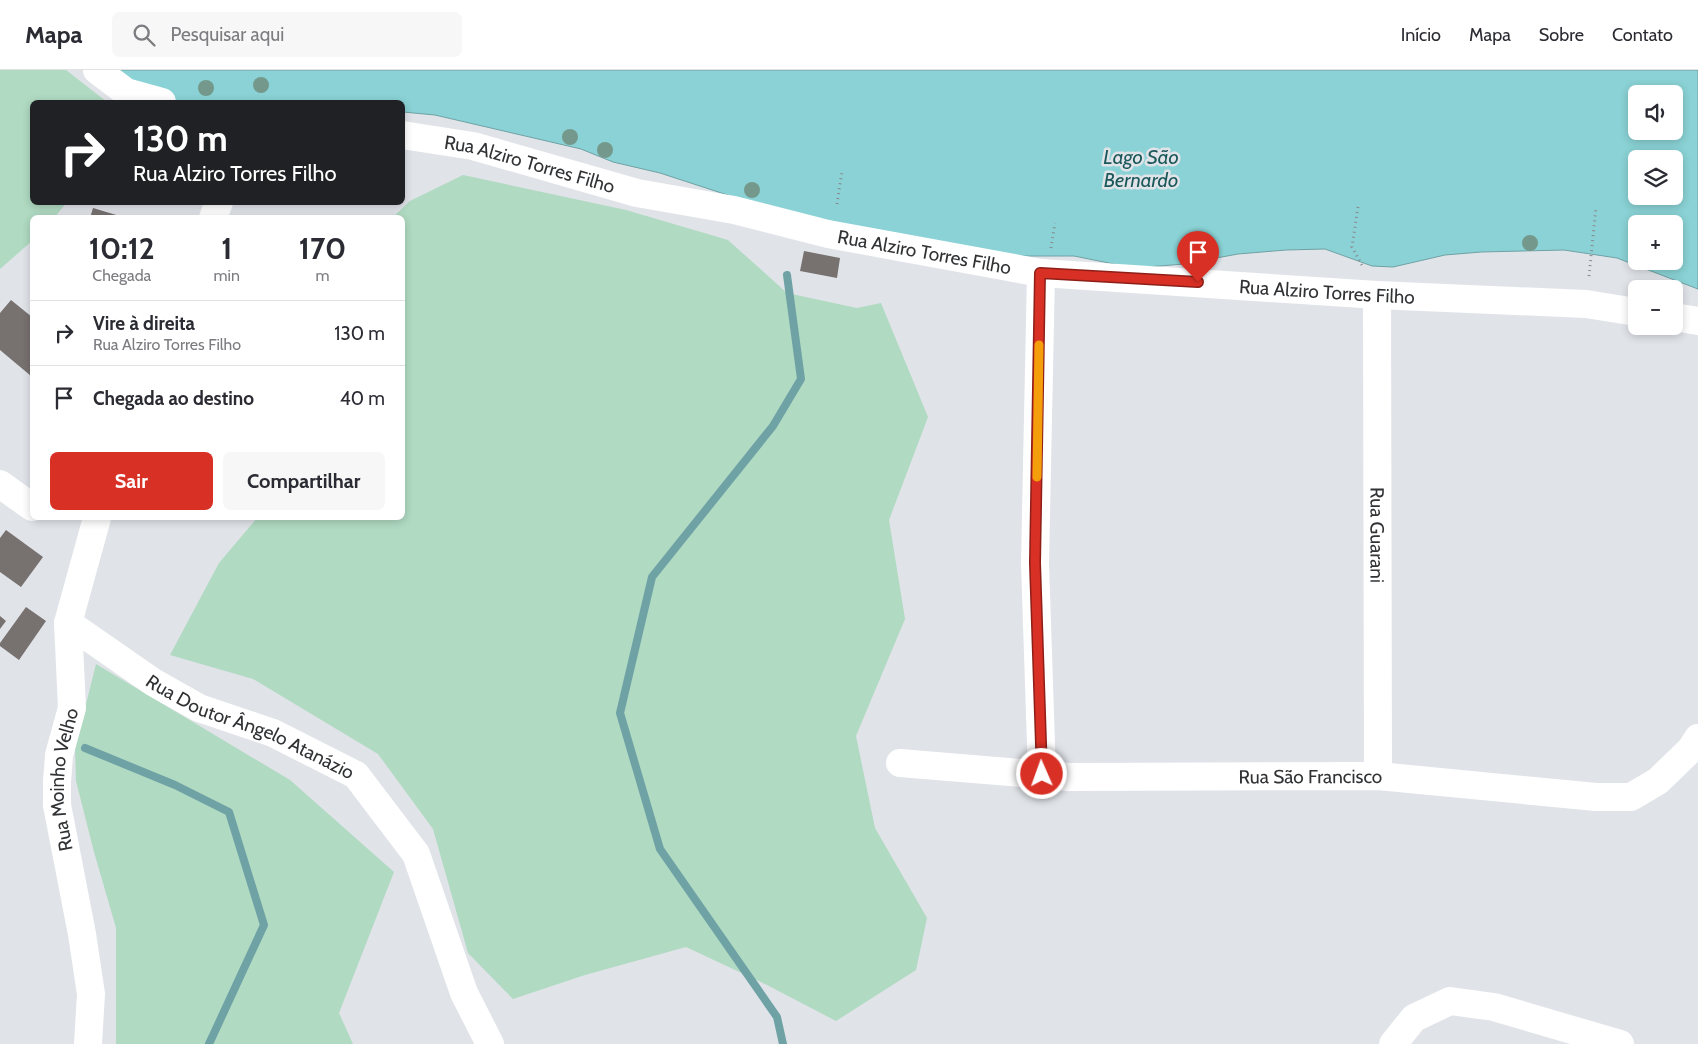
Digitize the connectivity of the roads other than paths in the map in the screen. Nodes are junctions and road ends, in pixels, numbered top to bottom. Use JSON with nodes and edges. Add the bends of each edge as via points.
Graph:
{"nodes":[{"id":1,"x":97,"y":70,"type":"edge"},
{"id":2,"x":155,"y":100,"type":"edge"},
{"id":3,"x":405,"y":135,"type":"edge"},
{"id":4,"x":1040,"y":273,"type":"junction"},
{"id":5,"x":1377,"y":295,"type":"junction"},
{"id":6,"x":1628,"y":311,"type":"edge"},
{"id":7,"x":1683,"y":318,"type":"edge"},
{"id":8,"x":1698,"y":321,"type":"edge"},
{"id":9,"x":0,"y":484,"type":"edge"},
{"id":10,"x":30,"y":506,"type":"edge"},
{"id":11,"x":96,"y":520,"type":"edge"},
{"id":12,"x":68,"y":623,"type":"junction"},
{"id":13,"x":1698,"y":738,"type":"edge"},
{"id":14,"x":900,"y":763,"type":"dead end"},
{"id":15,"x":1042,"y":774,"type":"junction"},
{"id":16,"x":1378,"y":776,"type":"junction"},
{"id":17,"x":88,"y":1044,"type":"edge"},
{"id":18,"x":490,"y":1044,"type":"edge"},
{"id":19,"x":1393,"y":1044,"type":"edge"},
{"id":20,"x":1620,"y":1044,"type":"edge"}],
"edges":[{"from":1,"to":2,"type":"street","via":[[126,92]]},
{"from":3,"to":4,"type":"street","name":"Rua Alziro Torres Filho","via":[[473,146],[637,193],[734,210],[828,234]]},
{"from":4,"to":5,"type":"street","name":"Rua Alziro Torres Filho"},
{"from":4,"to":15,"type":"street","via":[[1035,563]]},
{"from":5,"to":6,"type":"street","name":"Rua Alziro Torres Filho","via":[[1586,304]]},
{"from":5,"to":16,"type":"street","name":"Rua Guarani"},
{"from":7,"to":8,"type":"street"},
{"from":9,"to":10,"type":"street"},
{"from":11,"to":12,"type":"street","name":"Rua Moinho Velho"},
{"from":12,"to":17,"type":"street","name":"Rua Moinho Velho","via":[[72,708],[60,755],[57,805],[90,994]]},
{"from":12,"to":18,"type":"street","name":"Rua Doutor Ângelo Atanázio","via":[[153,682],[200,708],[273,733],[356,775],[416,854],[464,993]]},
{"from":13,"to":16,"type":"street","name":"Rua São Francisco","via":[[1658,781],[1632,797],[1596,797]]},
{"from":14,"to":15,"type":"street","name":"Rua São Francisco"},
{"from":15,"to":16,"type":"street","name":"Rua São Francisco","via":[[1069,777]]},
{"from":19,"to":20,"type":"street","via":[[1414,1018],[1450,1001],[1494,1007]]}]}
